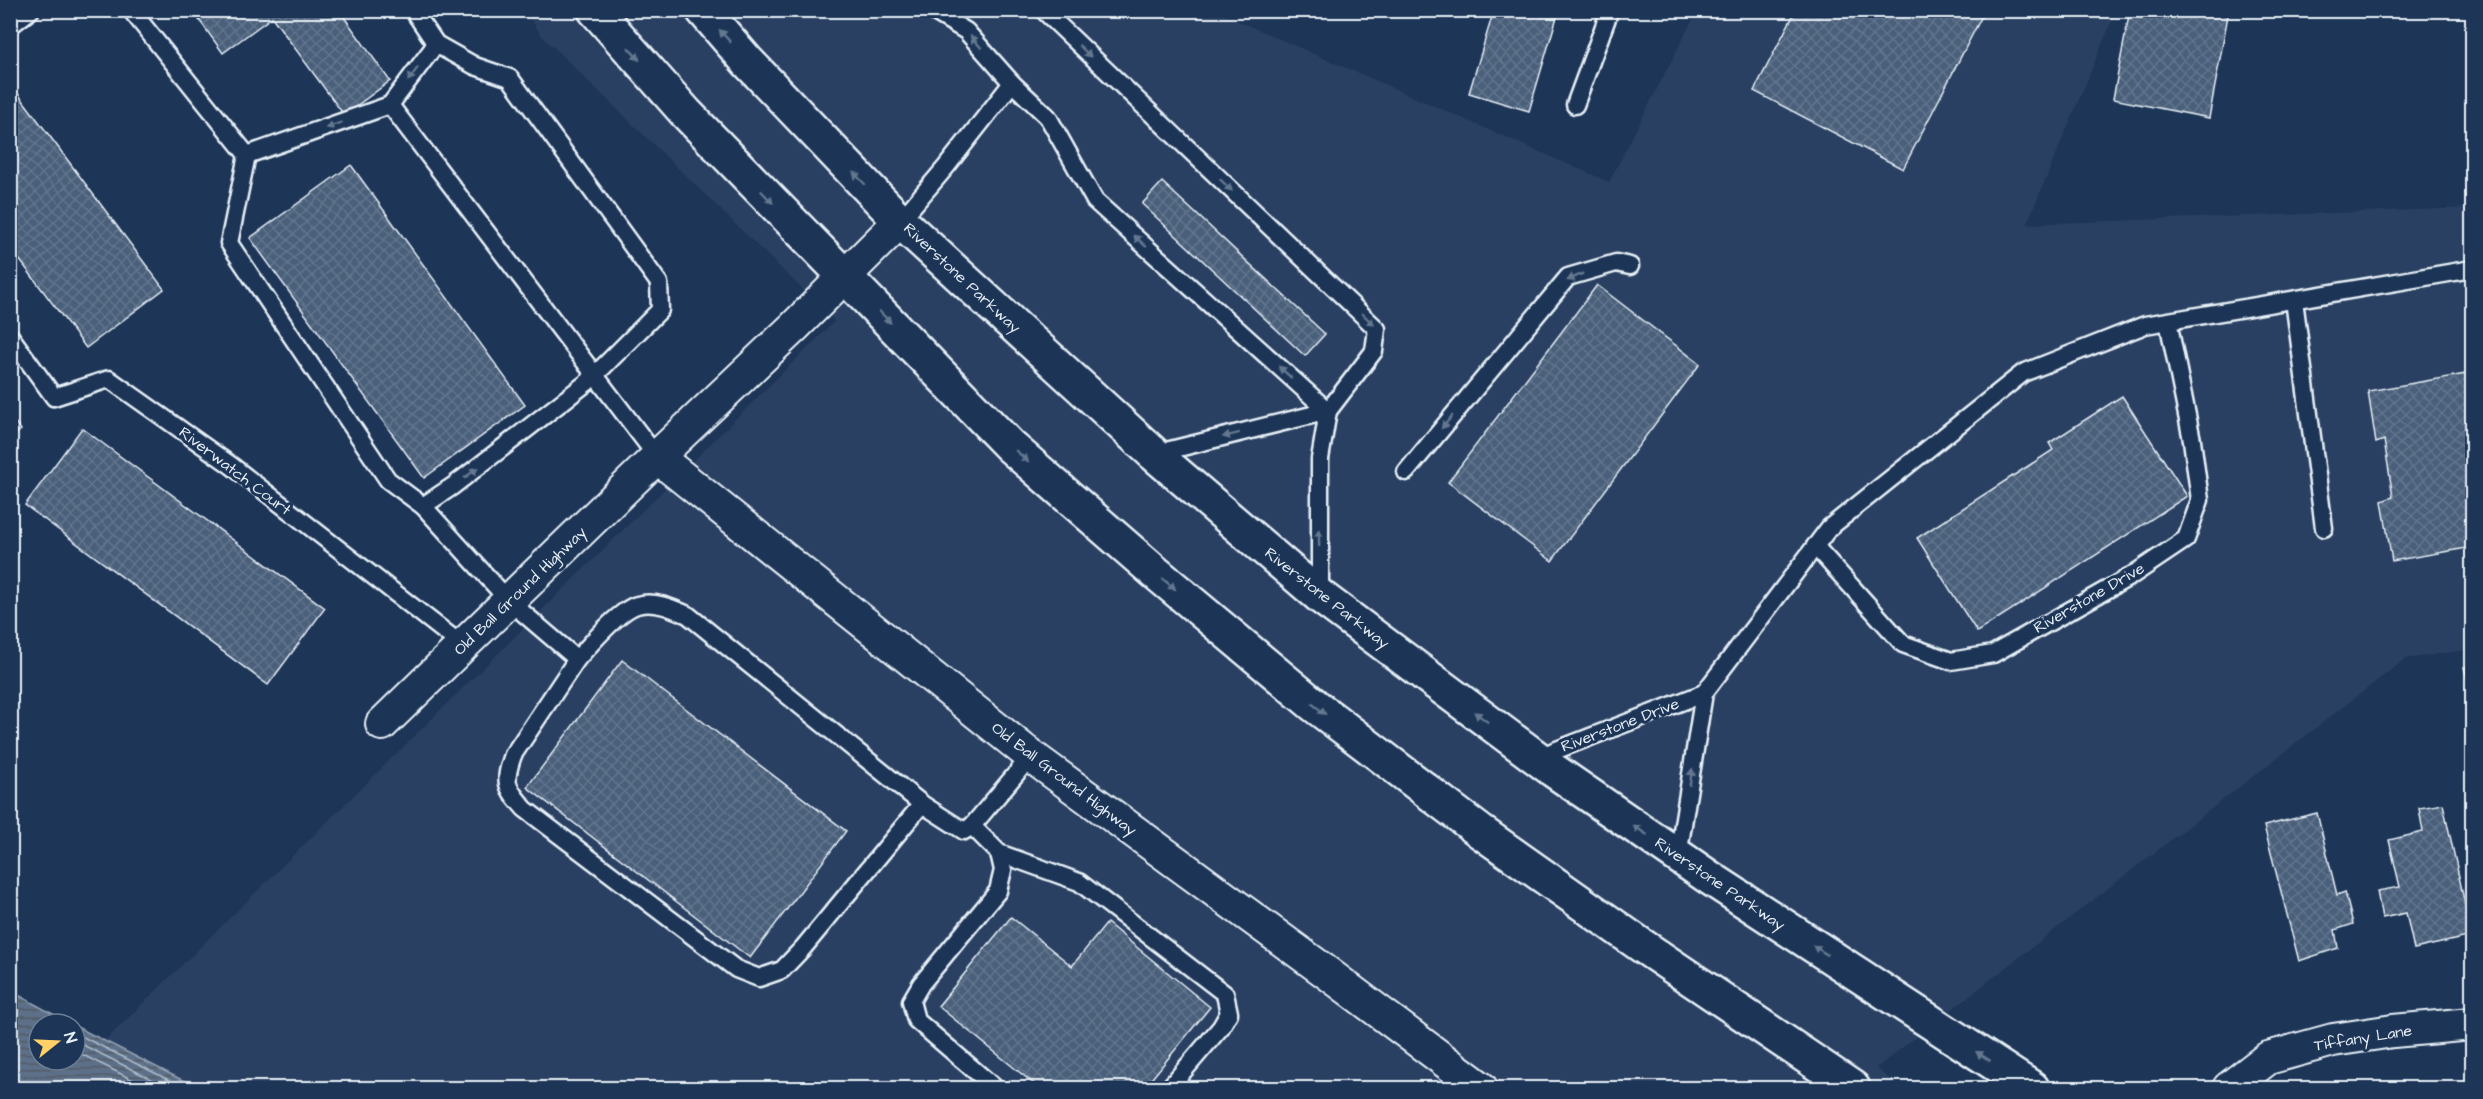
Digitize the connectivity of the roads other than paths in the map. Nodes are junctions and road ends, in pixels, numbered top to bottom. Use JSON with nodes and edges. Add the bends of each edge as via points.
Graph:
{"nodes":[{"id":1,"x":32,"y":10,"type":"edge"},
{"id":2,"x":131,"y":10,"type":"edge"},
{"id":3,"x":413,"y":10,"type":"edge"},
{"id":4,"x":595,"y":10,"type":"edge"},
{"id":5,"x":703,"y":10,"type":"edge"},
{"id":6,"x":931,"y":10,"type":"edge"},
{"id":7,"x":1042,"y":10,"type":"edge"},
{"id":8,"x":1610,"y":10,"type":"edge"},
{"id":9,"x":10,"y":26,"type":"edge"},
{"id":10,"x":436,"y":44,"type":"junction"},
{"id":11,"x":1012,"y":83,"type":"junction"},
{"id":12,"x":390,"y":105,"type":"junction"},
{"id":13,"x":1575,"y":105,"type":"dead end"},
{"id":14,"x":247,"y":155,"type":"junction"},
{"id":15,"x":900,"y":220,"type":"junction"},
{"id":16,"x":1630,"y":266,"type":"dead end"},
{"id":17,"x":2472,"y":269,"type":"edge"},
{"id":18,"x":844,"y":276,"type":"junction"},
{"id":19,"x":2294,"y":300,"type":"junction"},
{"id":20,"x":2168,"y":321,"type":"junction"},
{"id":21,"x":10,"y":336,"type":"edge"},
{"id":22,"x":596,"y":375,"type":"junction"},
{"id":23,"x":1328,"y":411,"type":"junction"},
{"id":24,"x":1154,"y":454,"type":"junction"},
{"id":25,"x":657,"y":457,"type":"junction"},
{"id":26,"x":1406,"y":472,"type":"dead end"},
{"id":27,"x":423,"y":506,"type":"junction"},
{"id":28,"x":2324,"y":528,"type":"dead end"},
{"id":29,"x":1815,"y":546,"type":"junction"},
{"id":30,"x":1320,"y":597,"type":"junction"},
{"id":31,"x":509,"y":601,"type":"junction"},
{"id":32,"x":463,"y":646,"type":"junction"},
{"id":33,"x":578,"y":659,"type":"junction"},
{"id":34,"x":1704,"y":693,"type":"junction"},
{"id":35,"x":382,"y":724,"type":"dead end"},
{"id":36,"x":1031,"y":756,"type":"junction"},
{"id":37,"x":1536,"y":758,"type":"junction"},
{"id":38,"x":922,"y":804,"type":"junction"},
{"id":39,"x":972,"y":826,"type":"junction"},
{"id":40,"x":999,"y":853,"type":"junction"},
{"id":41,"x":1678,"y":856,"type":"junction"},
{"id":42,"x":2472,"y":1024,"type":"edge"},
{"id":43,"x":994,"y":1089,"type":"edge"},
{"id":44,"x":1169,"y":1089,"type":"edge"},
{"id":45,"x":1481,"y":1089,"type":"edge"},
{"id":46,"x":1853,"y":1089,"type":"edge"},
{"id":47,"x":2032,"y":1089,"type":"edge"},
{"id":48,"x":2229,"y":1089,"type":"edge"}],
"edges":[{"from":1,"to":9,"type":"lane"},
{"from":2,"to":14,"type":"lane"},
{"from":3,"to":10,"type":"lane"},
{"from":4,"to":18,"type":"main road","one_way":true,"via":[[686,113]]},
{"from":15,"to":5,"type":"main road","name":"Riverstone Parkway","one_way":true},
{"from":11,"to":6,"type":"lane","one_way":true,"via":[[966,31]]},
{"from":7,"to":23,"type":"lane","one_way":true,"via":[[1377,329],[1374,351]]},
{"from":8,"to":13,"type":"lane"},
{"from":10,"to":12,"type":"lane","one_way":true},
{"from":10,"to":22,"type":"lane","via":[[475,66],[510,78],[659,283],[660,310]]},
{"from":11,"to":15,"type":"lane"},
{"from":23,"to":11,"type":"lane","one_way":true,"via":[[1095,201],[1048,117]]},
{"from":12,"to":14,"type":"lane","one_way":true},
{"from":12,"to":22,"type":"lane"},
{"from":14,"to":27,"type":"lane","via":[[230,243],[388,480]]},
{"from":15,"to":18,"type":"street","name":"Old Ball Ground Highway"},
{"from":15,"to":24,"type":"main road","name":"Riverstone Parkway"},
{"from":16,"to":26,"type":"lane","one_way":true,"via":[[1617,263],[1569,277]]},
{"from":17,"to":19,"type":"lane","name":"Riverstone Drive"},
{"from":18,"to":25,"type":"street","name":"Old Ball Ground Highway"},
{"from":18,"to":46,"type":"main road","one_way":true,"via":[[1010,446],[1314,705],[1481,832]]},
{"from":19,"to":20,"type":"lane","name":"Riverstone Drive"},
{"from":19,"to":28,"type":"lane"},
{"from":20,"to":29,"type":"lane","name":"Riverstone Drive","via":[[2145,325],[2023,374],[1829,528]]},
{"from":20,"to":29,"type":"lane","name":"Riverstone Drive","via":[[2200,500],[2186,539],[2131,576],[1993,654],[1951,661],[1904,644]]},
{"from":21,"to":32,"type":"lane","name":"Riverwatch Court","via":[[54,397],[109,379],[232,466]]},
{"from":22,"to":25,"type":"lane"},
{"from":27,"to":22,"type":"lane","one_way":true},
{"from":23,"to":24,"type":"lane","one_way":true},
{"from":30,"to":23,"type":"lane","one_way":true,"via":[[1320,459]]},
{"from":24,"to":30,"type":"main road","name":"Riverstone Parkway"},
{"from":25,"to":31,"type":"street","name":"Old Ball Ground Highway"},
{"from":25,"to":36,"type":"street","name":"Old Ball Ground Highway"},
{"from":27,"to":31,"type":"lane"},
{"from":29,"to":34,"type":"lane","name":"Riverstone Drive"},
{"from":37,"to":30,"type":"main road","name":"Riverstone Parkway","one_way":true},
{"from":31,"to":32,"type":"street","name":"Old Ball Ground Highway"},
{"from":31,"to":33,"type":"lane"},
{"from":32,"to":35,"type":"street","name":"Old Ball Ground Highway"},
{"from":33,"to":38,"type":"lane","via":[[611,623],[636,605],[663,604],[688,615]]},
{"from":33,"to":38,"type":"lane","via":[[513,754],[507,770],[508,789],[525,809],[736,969],[759,978],[782,970]]},
{"from":34,"to":37,"type":"lane","name":"Riverstone Drive"},
{"from":41,"to":34,"type":"lane","name":"Riverstone Drive","one_way":true},
{"from":36,"to":39,"type":"lane"},
{"from":36,"to":45,"type":"street","name":"Old Ball Ground Highway"},
{"from":41,"to":37,"type":"main road","name":"Riverstone Parkway","one_way":true},
{"from":38,"to":39,"type":"lane","via":[[964,831]]},
{"from":39,"to":40,"type":"lane"},
{"from":40,"to":43,"type":"lane","via":[[1003,870],[998,891],[911,1001],[916,1020]]},
{"from":40,"to":44,"type":"lane","via":[[1079,882],[1225,994],[1229,1013],[1221,1027]]},
{"from":47,"to":41,"type":"main road","name":"Riverstone Parkway","one_way":true},
{"from":42,"to":48,"type":"street","name":"Tiffany Lane","via":[[2333,1040],[2268,1058]]}]}
